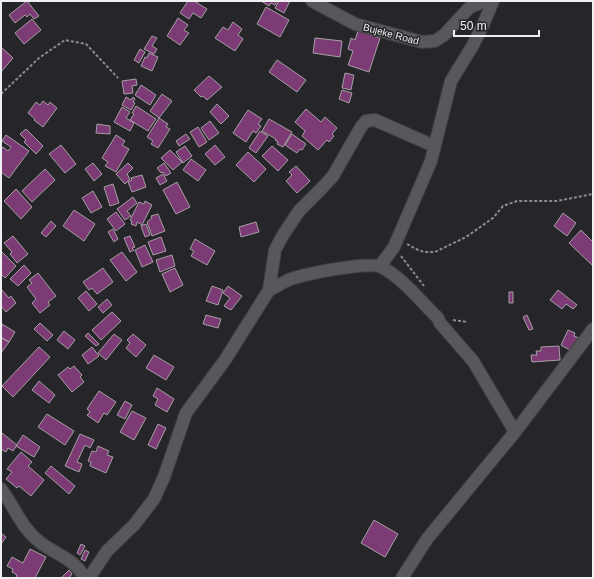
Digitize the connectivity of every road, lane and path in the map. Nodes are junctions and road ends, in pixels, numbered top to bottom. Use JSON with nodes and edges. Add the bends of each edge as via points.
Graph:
{"nodes":[{"id":1,"x":312,"y":1,"type":"edge"},
{"id":2,"x":484,"y":1,"type":"edge"},
{"id":3,"x":492,"y":1,"type":"edge"},
{"id":4,"x":118,"y":78,"type":"dead end"},
{"id":5,"x":1,"y":94,"type":"edge"},
{"id":6,"x":434,"y":146,"type":"junction"},
{"id":7,"x":593,"y":194,"type":"edge"},
{"id":8,"x":400,"y":235,"type":"junction"},
{"id":9,"x":394,"y":247,"type":"junction"},
{"id":10,"x":380,"y":266,"type":"junction"},
{"id":11,"x":269,"y":290,"type":"junction"},
{"id":12,"x":428,"y":290,"type":"dead end"},
{"id":13,"x":451,"y":320,"type":"dead end"},
{"id":14,"x":468,"y":322,"type":"dead end"},
{"id":15,"x":593,"y":329,"type":"edge"},
{"id":16,"x":514,"y":432,"type":"junction"},
{"id":17,"x":1,"y":489,"type":"edge"},
{"id":18,"x":84,"y":578,"type":"edge"},
{"id":19,"x":89,"y":578,"type":"edge"},
{"id":20,"x":402,"y":578,"type":"edge"}],
"edges":[{"from":1,"to":2,"type":"street","name":"Bujeke Road","via":[[355,24],[422,42],[435,41],[469,8]]},
{"from":3,"to":6,"type":"street","via":[[473,46],[451,81]]},
{"from":4,"to":5,"type":"path","via":[[86,44],[65,40],[39,58]]},
{"from":6,"to":8,"type":"street"},
{"from":6,"to":11,"type":"street","via":[[386,124],[375,120],[366,121],[360,127],[333,176],[299,211],[283,235],[275,250]]},
{"from":7,"to":8,"type":"path","via":[[558,201],[516,201],[503,206],[493,218],[466,237],[435,252],[416,250]]},
{"from":8,"to":9,"type":"street"},
{"from":9,"to":10,"type":"street"},
{"from":9,"to":12,"type":"path"},
{"from":10,"to":11,"type":"street","via":[[368,265],[306,275]]},
{"from":10,"to":16,"type":"street","via":[[400,281],[438,318],[473,361]]},
{"from":11,"to":19,"type":"street","via":[[226,360],[186,413],[154,499],[134,525],[107,551]]},
{"from":13,"to":14,"type":"path"},
{"from":15,"to":16,"type":"street"},
{"from":16,"to":20,"type":"street","via":[[427,539]]},
{"from":17,"to":18,"type":"street","via":[[27,531],[42,544],[67,559]]}]}
